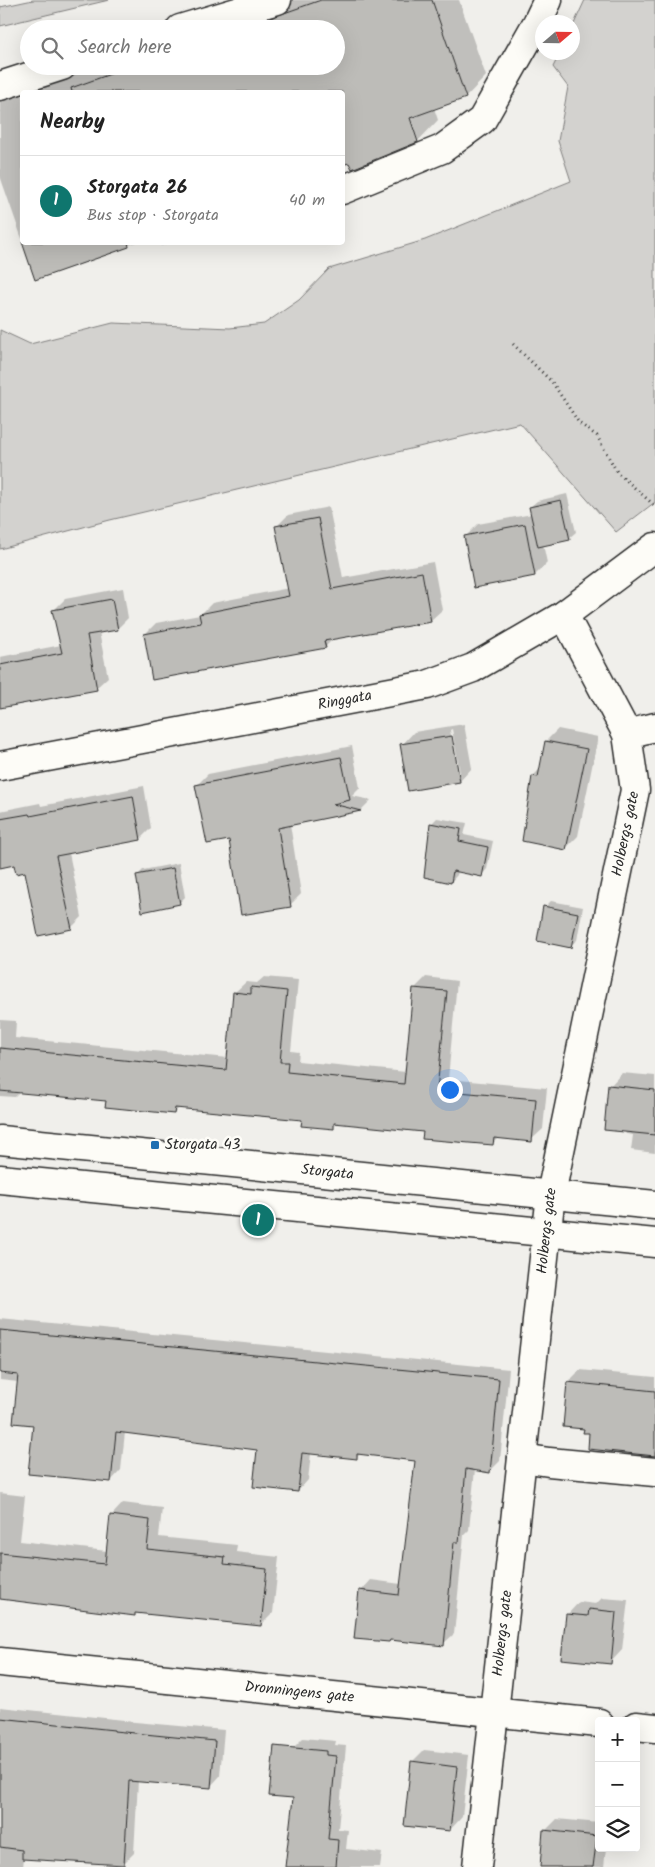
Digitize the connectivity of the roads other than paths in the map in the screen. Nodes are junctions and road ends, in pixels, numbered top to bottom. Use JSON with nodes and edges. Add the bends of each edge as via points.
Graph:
{"nodes":[{"id":1,"x":277,"y":0,"type":"edge"},
{"id":2,"x":548,"y":0,"type":"edge"},
{"id":3,"x":210,"y":20,"type":"edge"},
{"id":4,"x":34,"y":75,"type":"edge"},
{"id":5,"x":0,"y":86,"type":"edge"},
{"id":6,"x":345,"y":189,"type":"edge"},
{"id":7,"x":655,"y":547,"type":"edge"},
{"id":8,"x":564,"y":615,"type":"junction"},
{"id":9,"x":655,"y":727,"type":"edge"},
{"id":10,"x":627,"y":734,"type":"junction"},
{"id":11,"x":0,"y":766,"type":"edge"},
{"id":12,"x":0,"y":1140,"type":"edge"},
{"id":13,"x":0,"y":1180,"type":"edge"},
{"id":14,"x":551,"y":1194,"type":"junction"},
{"id":15,"x":655,"y":1205,"type":"edge"},
{"id":16,"x":547,"y":1233,"type":"junction"},
{"id":17,"x":655,"y":1243,"type":"edge"},
{"id":18,"x":522,"y":1458,"type":"junction"},
{"id":19,"x":655,"y":1472,"type":"edge"},
{"id":20,"x":0,"y":1662,"type":"edge"},
{"id":21,"x":494,"y":1713,"type":"junction"},
{"id":22,"x":595,"y":1723,"type":"edge"},
{"id":23,"x":640,"y":1726,"type":"edge"},
{"id":24,"x":655,"y":1728,"type":"edge"},
{"id":25,"x":477,"y":1867,"type":"edge"}],
"edges":[{"from":1,"to":3,"type":"street"},
{"from":2,"to":6,"type":"street","via":[[482,120],[442,149]]},
{"from":4,"to":5,"type":"street"},
{"from":7,"to":8,"type":"street","name":"Ringgata"},
{"from":8,"to":10,"type":"street","name":"Holbergs gate"},
{"from":8,"to":11,"type":"street","name":"Ringgata","via":[[473,668],[427,685]]},
{"from":9,"to":10,"type":"street"},
{"from":10,"to":14,"type":"street","name":"Holbergs gate","via":[[635,790]]},
{"from":12,"to":14,"type":"street","name":"Storgata"},
{"from":13,"to":16,"type":"street"},
{"from":14,"to":15,"type":"street","name":"Storgata"},
{"from":14,"to":16,"type":"street","name":"Holbergs gate"},
{"from":16,"to":17,"type":"street"},
{"from":16,"to":18,"type":"street","name":"Holbergs gate"},
{"from":18,"to":19,"type":"street"},
{"from":18,"to":21,"type":"street","name":"Holbergs gate"},
{"from":20,"to":21,"type":"street","name":"Dronningens gate"},
{"from":21,"to":22,"type":"street","name":"Dronningens gate"},
{"from":21,"to":25,"type":"street","name":"Holbergs gate"},
{"from":23,"to":24,"type":"street"}]}
